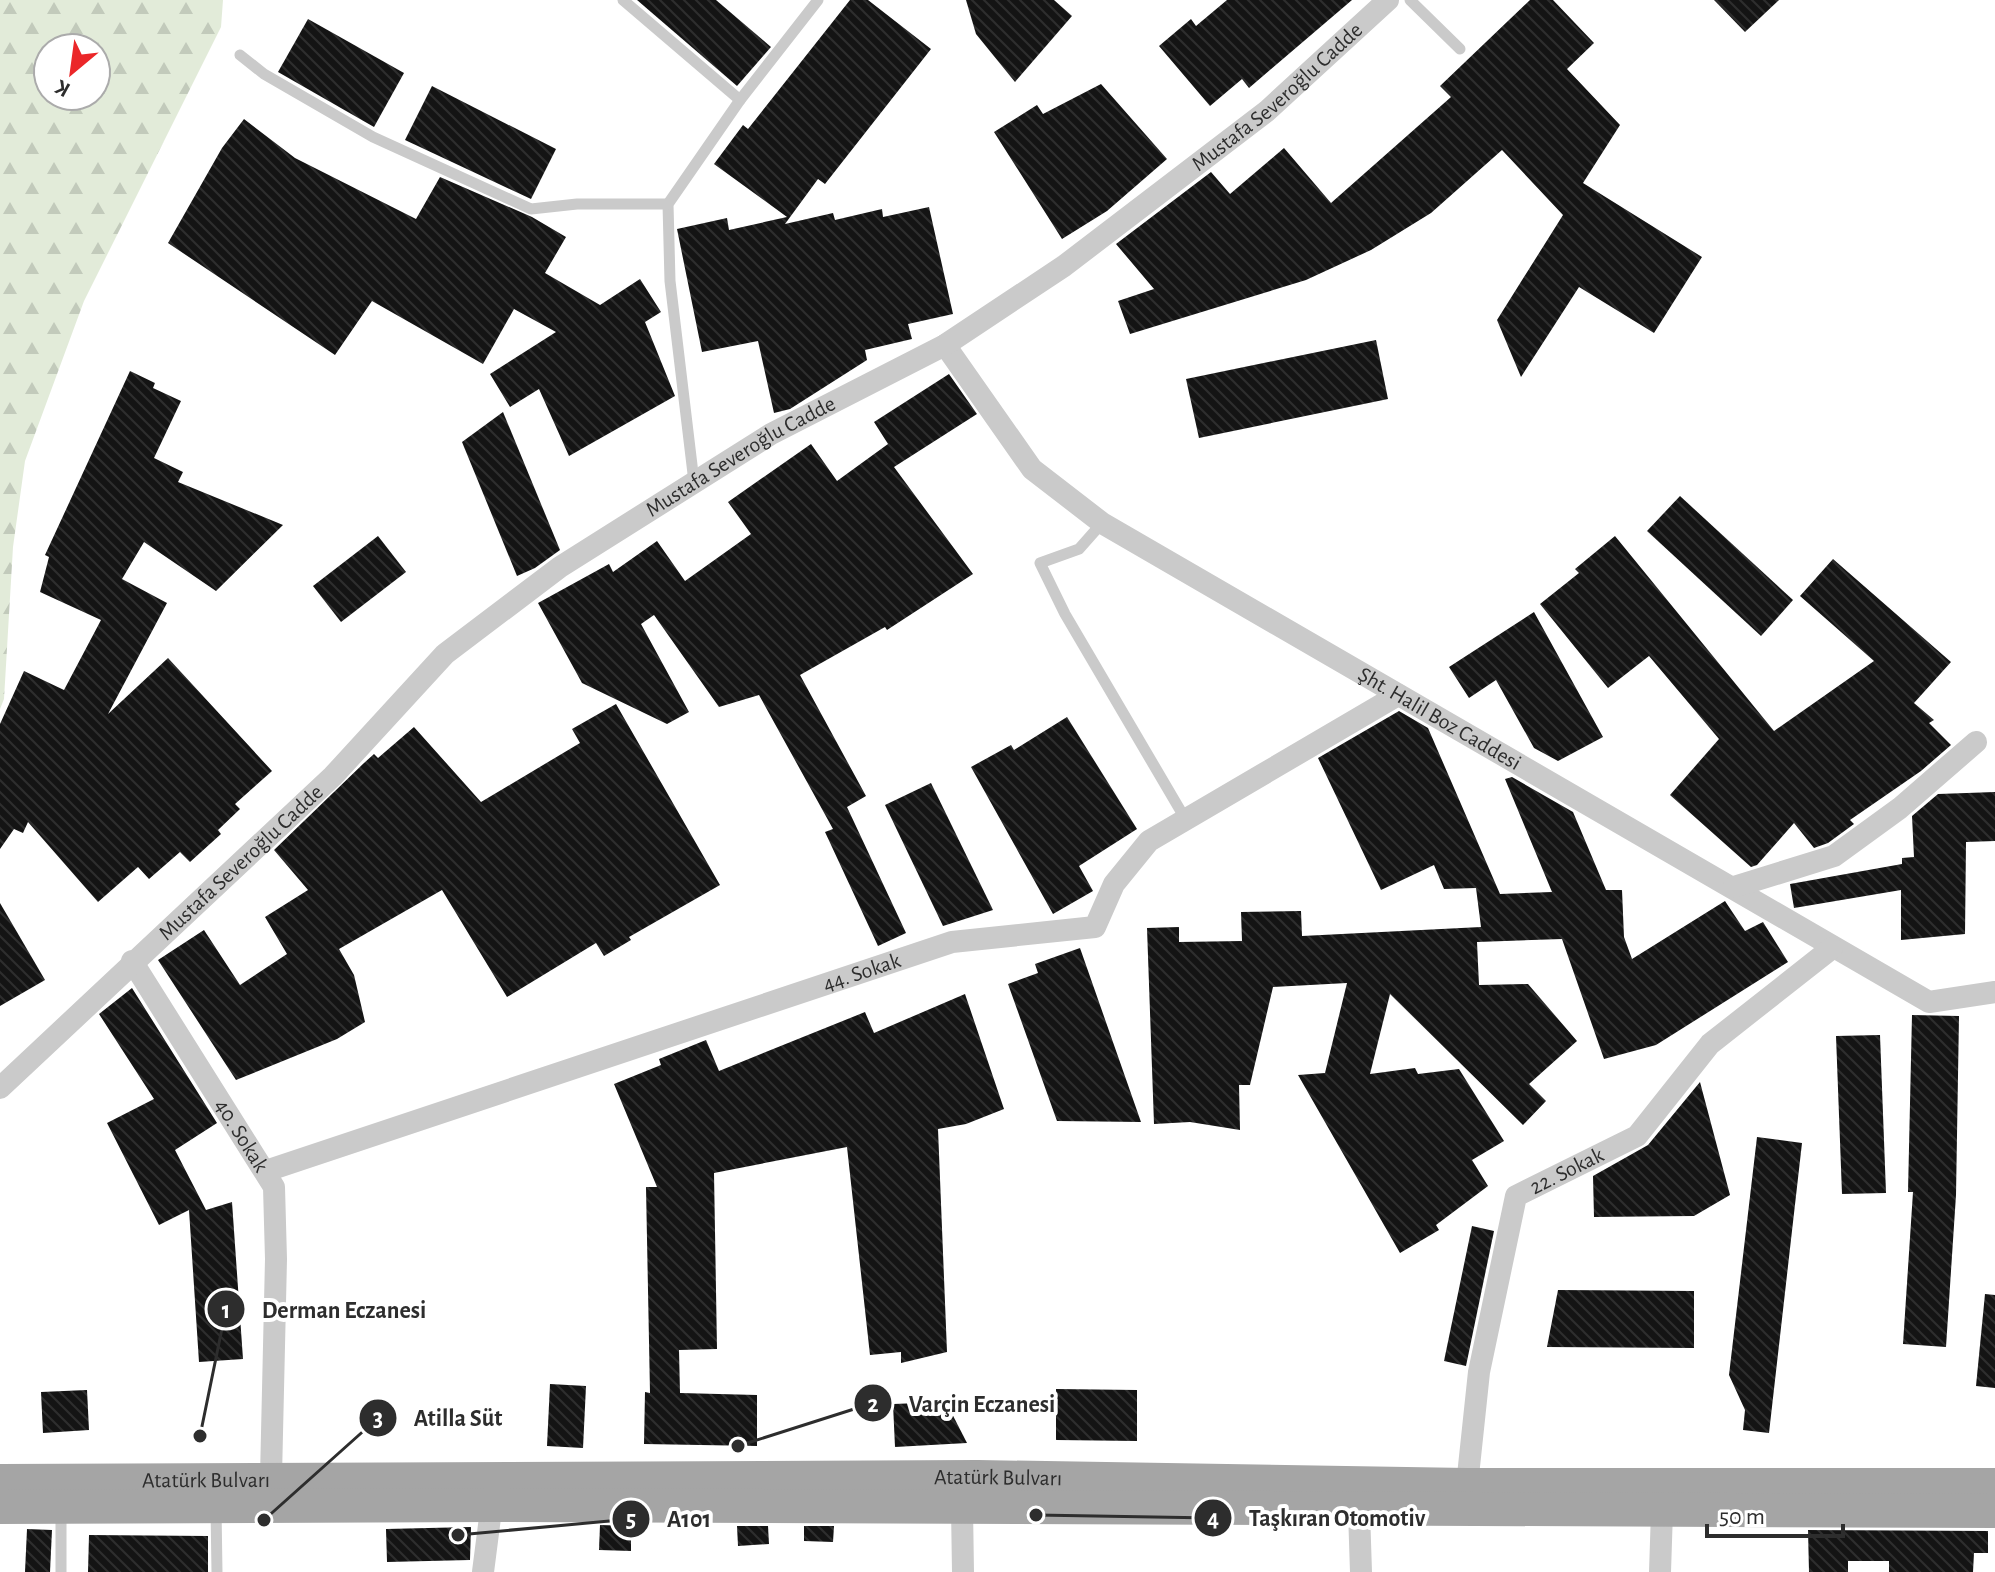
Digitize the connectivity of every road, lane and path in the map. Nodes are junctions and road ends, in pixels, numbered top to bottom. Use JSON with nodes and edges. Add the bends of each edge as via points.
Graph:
{"nodes":[{"id":1,"x":623,"y":0,"type":"edge"},
{"id":2,"x":818,"y":0,"type":"edge"},
{"id":3,"x":1388,"y":0,"type":"edge"},
{"id":4,"x":1410,"y":0,"type":"edge"},
{"id":5,"x":1460,"y":49,"type":"dead end"},
{"id":6,"x":240,"y":55,"type":"dead end"},
{"id":7,"x":740,"y":100,"type":"junction"},
{"id":8,"x":668,"y":204,"type":"junction"},
{"id":9,"x":945,"y":345,"type":"junction"},
{"id":10,"x":694,"y":482,"type":"junction"},
{"id":11,"x":1102,"y":523,"type":"junction"},
{"id":12,"x":1398,"y":695,"type":"junction"},
{"id":13,"x":1976,"y":742,"type":"dead end"},
{"id":14,"x":1186,"y":820,"type":"junction"},
{"id":15,"x":1734,"y":887,"type":"junction"},
{"id":16,"x":1832,"y":948,"type":"junction"},
{"id":17,"x":132,"y":961,"type":"junction"},
{"id":18,"x":1995,"y":992,"type":"edge"},
{"id":19,"x":0,"y":1088,"type":"edge"},
{"id":20,"x":266,"y":1171,"type":"junction"},
{"id":21,"x":271,"y":1477,"type":"junction"},
{"id":22,"x":0,"y":1481,"type":"edge"},
{"id":23,"x":1467,"y":1485,"type":"junction"},
{"id":24,"x":1995,"y":1485,"type":"edge"},
{"id":25,"x":493,"y":1491,"type":"junction"},
{"id":26,"x":0,"y":1507,"type":"edge"},
{"id":27,"x":61,"y":1507,"type":"junction"},
{"id":28,"x":216,"y":1508,"type":"junction"},
{"id":29,"x":962,"y":1508,"type":"junction"},
{"id":30,"x":1359,"y":1511,"type":"junction"},
{"id":31,"x":1662,"y":1511,"type":"junction"},
{"id":32,"x":1995,"y":1511,"type":"edge"},
{"id":33,"x":61,"y":1572,"type":"edge"},
{"id":34,"x":217,"y":1572,"type":"edge"},
{"id":35,"x":483,"y":1572,"type":"edge"},
{"id":36,"x":963,"y":1572,"type":"edge"},
{"id":37,"x":1361,"y":1572,"type":"edge"},
{"id":38,"x":1660,"y":1572,"type":"edge"}],
"edges":[{"from":1,"to":7,"type":"lane"},
{"from":2,"to":7,"type":"lane"},
{"from":3,"to":9,"type":"street","name":"Mustafa Severoğlu Cadde","via":[[1243,130],[1064,266]]},
{"from":4,"to":5,"type":"lane"},
{"from":6,"to":8,"type":"lane","via":[[373,137],[531,209]]},
{"from":7,"to":8,"type":"lane"},
{"from":8,"to":10,"type":"lane","via":[[670,281]]},
{"from":9,"to":10,"type":"street","name":"Mustafa Severoğlu Cadde","via":[[771,434]]},
{"from":9,"to":11,"type":"street","name":"Şht. Halil Boz Caddesi","via":[[1032,469]]},
{"from":10,"to":17,"type":"street","name":"Mustafa Severoğlu Cadde","via":[[560,567],[445,654],[333,776]]},
{"from":11,"to":12,"type":"street","name":"Şht. Halil Boz Caddesi"},
{"from":11,"to":14,"type":"lane","via":[[1079,549],[1040,563]]},
{"from":12,"to":14,"type":"street","name":"44. Sokak"},
{"from":12,"to":15,"type":"street","name":"Şht. Halil Boz Caddesi"},
{"from":13,"to":15,"type":"street","via":[[1834,856]]},
{"from":14,"to":20,"type":"street","name":"44. Sokak","via":[[1149,841],[1114,884],[1095,927],[952,942]]},
{"from":15,"to":16,"type":"street","name":"Şht. Halil Boz Caddesi"},
{"from":16,"to":18,"type":"street","name":"Şht. Halil Boz Caddesi","via":[[1929,1002]]},
{"from":16,"to":23,"type":"street","name":"22. Sokak","via":[[1710,1044],[1637,1136],[1516,1196],[1479,1372]]},
{"from":17,"to":19,"type":"street","name":"Mustafa Severoğlu Cadde"},
{"from":17,"to":20,"type":"street","name":"40. Sokak"},
{"from":20,"to":21,"type":"street","name":"40. Sokak","via":[[274,1187],[276,1259]]},
{"from":21,"to":22,"type":"main road","name":"Atatürk Bulvarı"},
{"from":21,"to":25,"type":"main road","name":"Atatürk Bulvarı"},
{"from":23,"to":24,"type":"main road","name":"Atatürk Bulvarı"},
{"from":23,"to":25,"type":"main road","name":"Atatürk Bulvarı","via":[[962,1477]]},
{"from":25,"to":28,"type":"main road","name":"Atatürk Bulvarı"},
{"from":25,"to":29,"type":"main road","name":"Atatürk Bulvarı"},
{"from":25,"to":35,"type":"street"},
{"from":26,"to":27,"type":"main road","name":"Atatürk Bulvarı"},
{"from":27,"to":28,"type":"main road","name":"Atatürk Bulvarı"},
{"from":27,"to":33,"type":"lane"},
{"from":28,"to":34,"type":"lane"},
{"from":29,"to":30,"type":"main road","name":"Atatürk Bulvarı"},
{"from":29,"to":36,"type":"street"},
{"from":30,"to":31,"type":"main road","name":"Atatürk Bulvarı"},
{"from":30,"to":37,"type":"street"},
{"from":31,"to":32,"type":"main road","name":"Atatürk Bulvarı"},
{"from":31,"to":38,"type":"street"}]}
